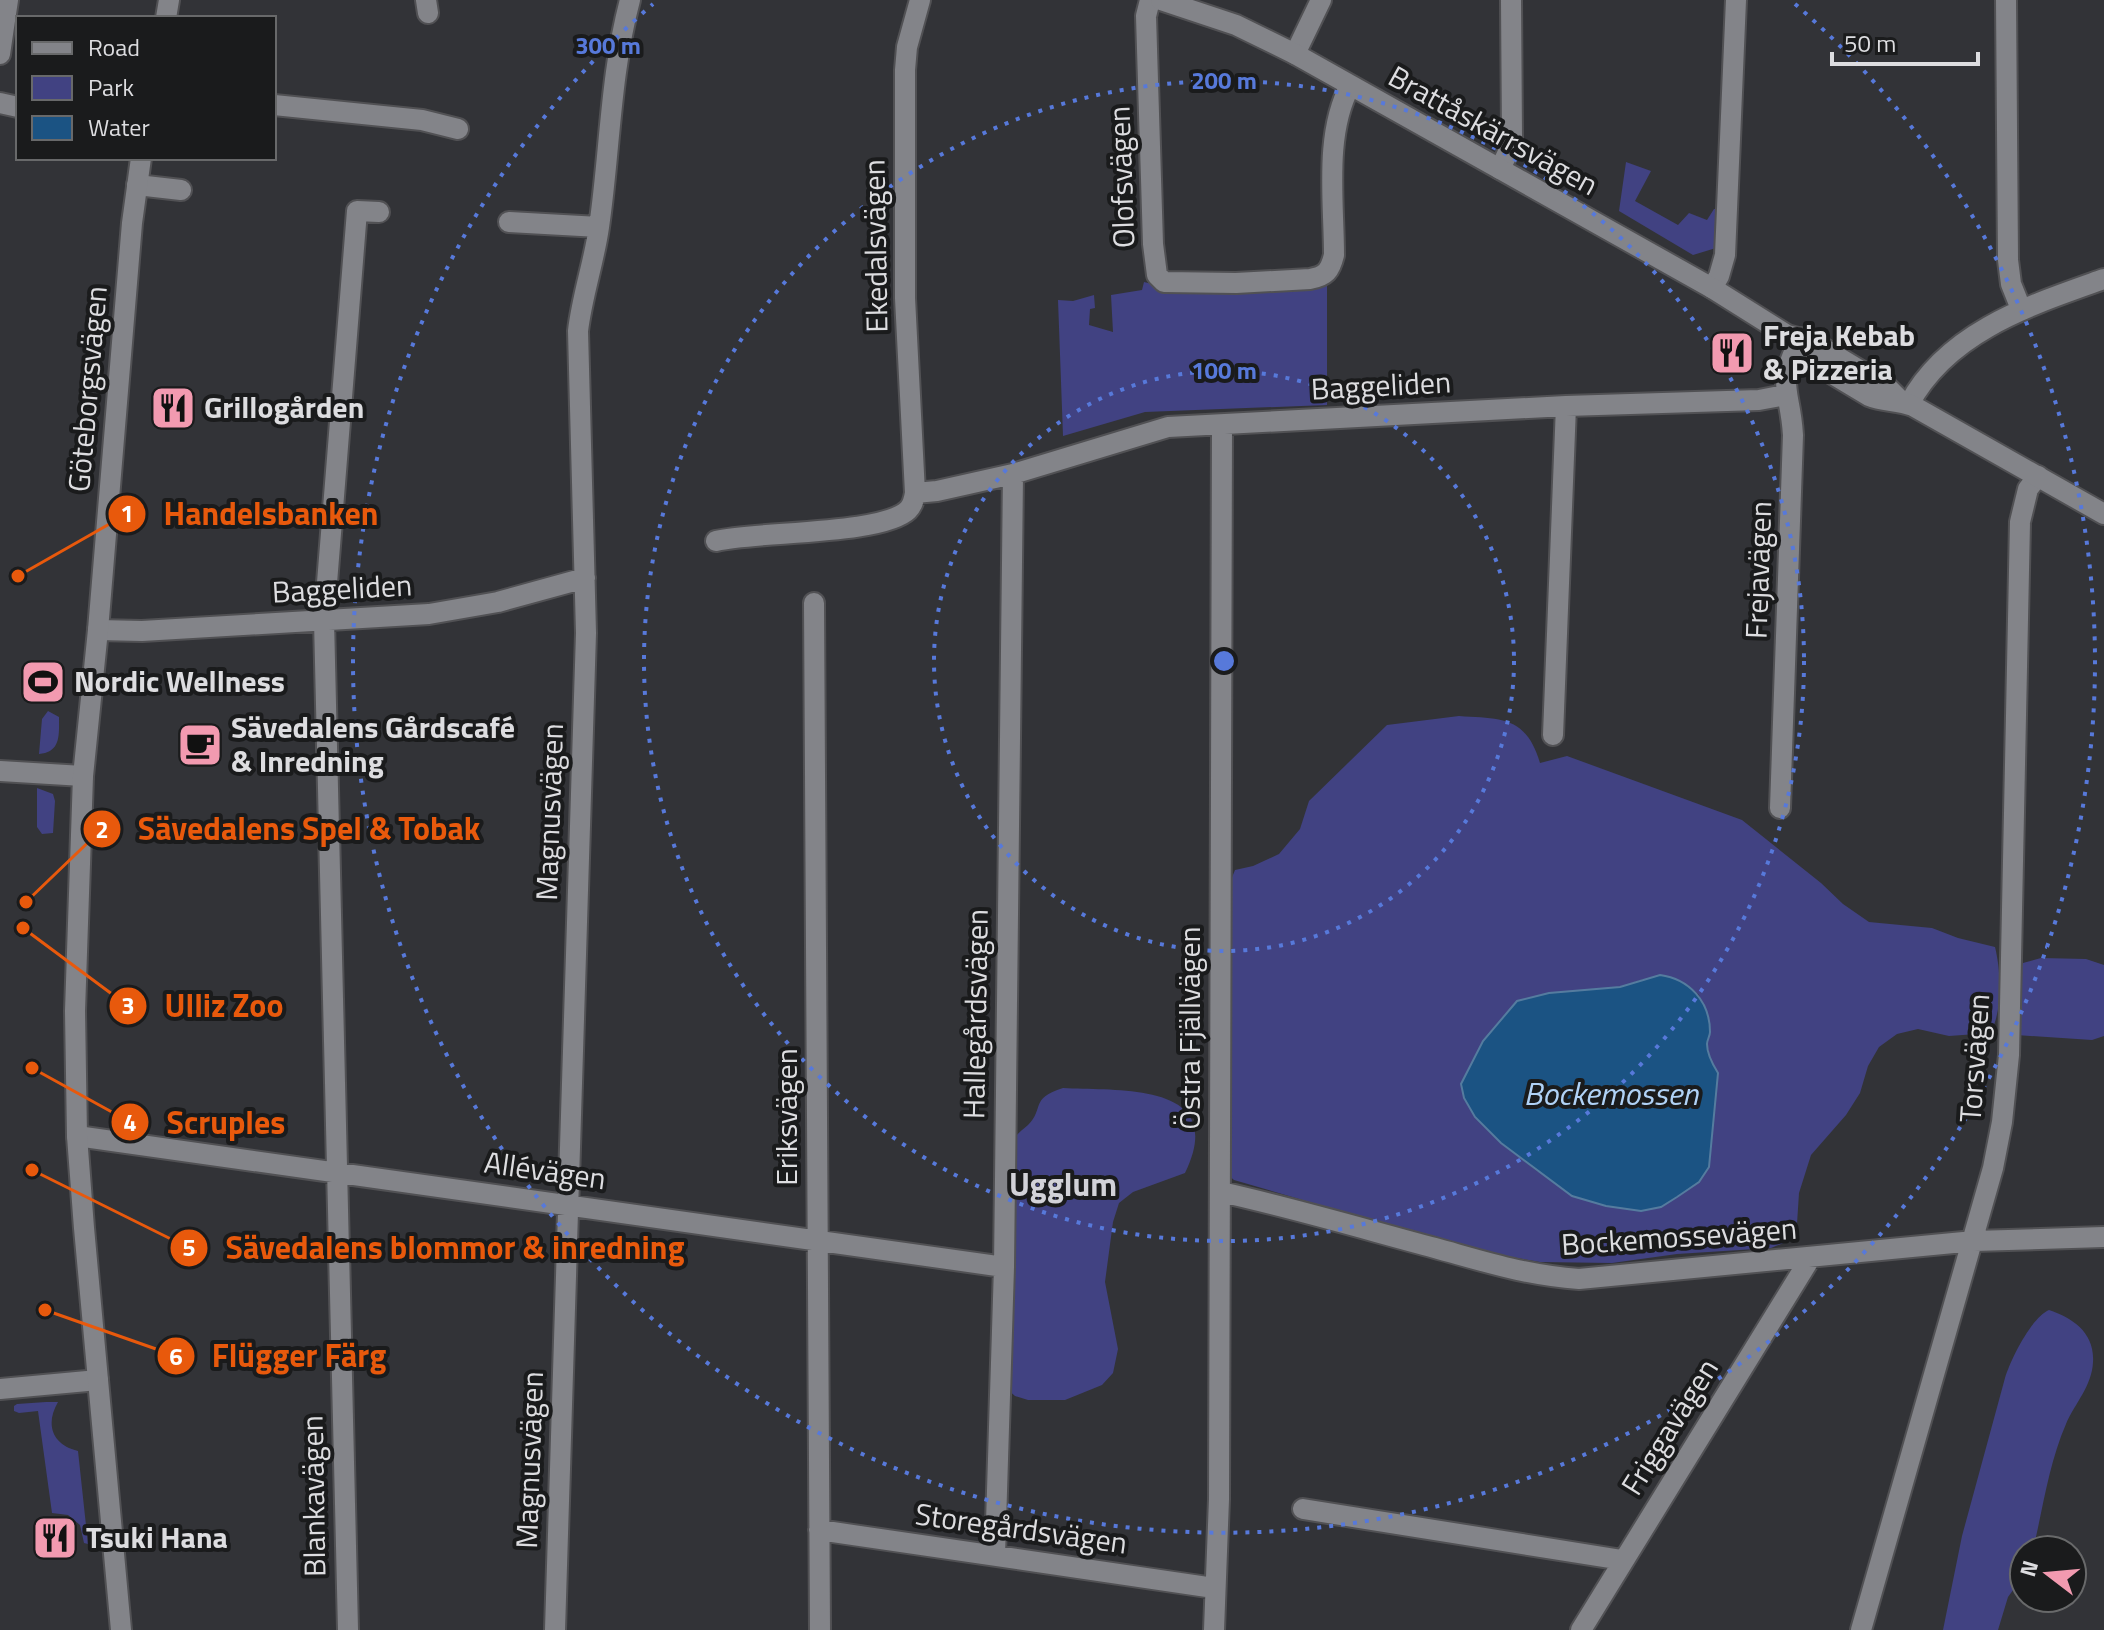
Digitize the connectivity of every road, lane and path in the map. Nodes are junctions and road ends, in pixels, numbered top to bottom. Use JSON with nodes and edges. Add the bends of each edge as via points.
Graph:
{"nodes":[{"id":1,"x":8,"y":0,"type":"edge"},
{"id":2,"x":630,"y":0,"type":"edge"},
{"id":3,"x":920,"y":0,"type":"edge"},
{"id":4,"x":1150,"y":0,"type":"edge"},
{"id":5,"x":1161,"y":0,"type":"edge"},
{"id":6,"x":1321,"y":0,"type":"edge"},
{"id":7,"x":1511,"y":0,"type":"edge"},
{"id":8,"x":1736,"y":0,"type":"edge"},
{"id":9,"x":2006,"y":0,"type":"edge"},
{"id":10,"x":0,"y":54,"type":"edge"},
{"id":11,"x":1295,"y":54,"type":"junction"},
{"id":12,"x":1350,"y":86,"type":"junction"},
{"id":13,"x":276,"y":105,"type":"edge"},
{"id":14,"x":458,"y":129,"type":"dead end"},
{"id":15,"x":141,"y":160,"type":"edge"},
{"id":16,"x":1500,"y":169,"type":"junction"},
{"id":17,"x":137,"y":185,"type":"junction"},
{"id":18,"x":181,"y":190,"type":"dead end"},
{"id":19,"x":379,"y":212,"type":"dead end"},
{"id":20,"x":509,"y":222,"type":"dead end"},
{"id":21,"x":599,"y":227,"type":"junction"},
{"id":22,"x":2104,"y":279,"type":"edge"},
{"id":23,"x":1712,"y":288,"type":"junction"},
{"id":24,"x":2021,"y":309,"type":"junction"},
{"id":25,"x":1795,"y":340,"type":"junction"},
{"id":26,"x":1785,"y":395,"type":"junction"},
{"id":27,"x":1904,"y":402,"type":"junction"},
{"id":28,"x":1566,"y":406,"type":"junction"},
{"id":29,"x":1222,"y":426,"type":"junction"},
{"id":30,"x":1013,"y":474,"type":"junction"},
{"id":31,"x":2038,"y":476,"type":"junction"},
{"id":32,"x":915,"y":493,"type":"junction"},
{"id":33,"x":2104,"y":514,"type":"edge"},
{"id":34,"x":716,"y":541,"type":"dead end"},
{"id":35,"x":585,"y":578,"type":"junction"},
{"id":36,"x":814,"y":603,"type":"dead end"},
{"id":37,"x":324,"y":620,"type":"junction"},
{"id":38,"x":98,"y":630,"type":"junction"},
{"id":39,"x":1553,"y":735,"type":"dead end"},
{"id":40,"x":0,"y":771,"type":"edge"},
{"id":41,"x":83,"y":776,"type":"junction"},
{"id":42,"x":1780,"y":808,"type":"dead end"},
{"id":43,"x":77,"y":1136,"type":"junction"},
{"id":44,"x":337,"y":1173,"type":"junction"},
{"id":45,"x":1221,"y":1192,"type":"junction"},
{"id":46,"x":568,"y":1205,"type":"junction"},
{"id":47,"x":2104,"y":1237,"type":"edge"},
{"id":48,"x":818,"y":1240,"type":"junction"},
{"id":49,"x":1974,"y":1241,"type":"junction"},
{"id":50,"x":1811,"y":1257,"type":"junction"},
{"id":51,"x":1004,"y":1267,"type":"junction"},
{"id":52,"x":98,"y":1380,"type":"junction"},
{"id":53,"x":0,"y":1389,"type":"edge"},
{"id":54,"x":1303,"y":1509,"type":"dead end"},
{"id":55,"x":819,"y":1530,"type":"junction"},
{"id":56,"x":995,"y":1555,"type":"junction"},
{"id":57,"x":1622,"y":1560,"type":"junction"},
{"id":58,"x":1214,"y":1588,"type":"junction"},
{"id":59,"x":121,"y":1630,"type":"edge"},
{"id":60,"x":348,"y":1630,"type":"edge"},
{"id":61,"x":555,"y":1630,"type":"edge"},
{"id":62,"x":820,"y":1630,"type":"edge"},
{"id":63,"x":1214,"y":1630,"type":"edge"},
{"id":64,"x":1581,"y":1630,"type":"edge"},
{"id":65,"x":1861,"y":1630,"type":"edge"}],
"edges":[{"from":1,"to":10,"type":"street"},
{"from":2,"to":21,"type":"street","name":"Magnusvägen","via":[[616,59]]},
{"from":3,"to":32,"type":"street","name":"Ekedalsvägen","via":[[905,70],[905,298]]},
{"from":4,"to":12,"type":"street","name":"Olofsvägen","via":[[1146,16],[1153,244],[1157,275],[1164,282],[1295,280],[1328,272],[1334,255],[1334,130]]},
{"from":5,"to":11,"type":"street","name":"Brattåskärrsvägen","via":[[1236,25]]},
{"from":6,"to":11,"type":"street"},
{"from":7,"to":16,"type":"street","via":[[1512,136]]},
{"from":8,"to":23,"type":"street","via":[[1725,255]]},
{"from":9,"to":24,"type":"street","via":[[2008,260]]},
{"from":11,"to":12,"type":"street","name":"Brattåskärrsvägen"},
{"from":12,"to":16,"type":"street","name":"Brattåskärrsvägen"},
{"from":13,"to":14,"type":"street","via":[[422,120]]},
{"from":15,"to":17,"type":"street","name":"Göteborgsvägen"},
{"from":16,"to":23,"type":"street","name":"Brattåskärrsvägen"},
{"from":17,"to":18,"type":"street"},
{"from":17,"to":38,"type":"street","name":"Göteborgsvägen"},
{"from":19,"to":37,"type":"street","name":"Blankavägen","via":[[357,211]]},
{"from":20,"to":21,"type":"street"},
{"from":21,"to":35,"type":"street","name":"Magnusvägen","via":[[578,331]]},
{"from":22,"to":24,"type":"street"},
{"from":23,"to":25,"type":"street","name":"Brattåskärrsvägen"},
{"from":24,"to":27,"type":"street","via":[[1952,351]]},
{"from":25,"to":26,"type":"street","name":"Frejavägen","via":[[1786,367]]},
{"from":25,"to":27,"type":"street","name":"Brattåskärrsvägen","via":[[1813,342]]},
{"from":26,"to":28,"type":"street","name":"Baggeliden"},
{"from":26,"to":42,"type":"street","name":"Frejavägen","via":[[1793,435]]},
{"from":27,"to":31,"type":"street","name":"Brattåskärrsvägen"},
{"from":28,"to":29,"type":"street","name":"Baggeliden"},
{"from":28,"to":39,"type":"street"},
{"from":29,"to":30,"type":"street","name":"Baggeliden","via":[[1168,427]]},
{"from":29,"to":45,"type":"street","name":"Östra Fjällvägen"},
{"from":30,"to":32,"type":"street","name":"Baggeliden"},
{"from":30,"to":51,"type":"street","name":"Hallegårdsvägen"},
{"from":31,"to":33,"type":"street","name":"Brattåskärrsvägen"},
{"from":31,"to":49,"type":"street","name":"Torsvägen","via":[[2028,489],[2020,522],[2009,1055],[2002,1122]]},
{"from":32,"to":34,"type":"street","via":[[908,510],[876,523]]},
{"from":35,"to":37,"type":"street","name":"Baggeliden","via":[[455,610]]},
{"from":35,"to":46,"type":"street","name":"Magnusvägen"},
{"from":36,"to":48,"type":"street","name":"Eriksvägen"},
{"from":37,"to":38,"type":"street","name":"Baggeliden"},
{"from":37,"to":44,"type":"street","name":"Blankavägen"},
{"from":38,"to":41,"type":"street","name":"Göteborgsvägen"},
{"from":40,"to":41,"type":"street"},
{"from":41,"to":43,"type":"street","name":"Göteborgsvägen","via":[[75,1011]]},
{"from":43,"to":44,"type":"street","name":"Allévägen"},
{"from":43,"to":52,"type":"street","name":"Göteborgsvägen"},
{"from":44,"to":46,"type":"street","name":"Allévägen"},
{"from":44,"to":60,"type":"street","name":"Blankavägen"},
{"from":45,"to":50,"type":"street","name":"Bockemossevägen","via":[[1541,1276],[1579,1279]]},
{"from":45,"to":58,"type":"street","name":"Östra Fjällvägen"},
{"from":46,"to":48,"type":"street","name":"Allévägen"},
{"from":46,"to":61,"type":"street","name":"Magnusvägen"},
{"from":47,"to":49,"type":"street","name":"Bockemossevägen"},
{"from":48,"to":51,"type":"street","name":"Allévägen"},
{"from":48,"to":55,"type":"street","name":"Eriksvägen"},
{"from":49,"to":50,"type":"street","name":"Bockemossevägen"},
{"from":49,"to":65,"type":"street","name":"Torsvägen"},
{"from":50,"to":57,"type":"street","name":"Friggavägen"},
{"from":51,"to":56,"type":"street","name":"Hallegårdsvägen"},
{"from":52,"to":53,"type":"street"},
{"from":52,"to":59,"type":"street","name":"Göteborgsvägen"},
{"from":54,"to":57,"type":"street"},
{"from":55,"to":56,"type":"street","name":"Storegårdsvägen"},
{"from":55,"to":62,"type":"street","name":"Eriksvägen"},
{"from":56,"to":58,"type":"street","name":"Storegårdsvägen"},
{"from":57,"to":64,"type":"street","name":"Friggavägen"},
{"from":58,"to":63,"type":"street","name":"Östra Fjällvägen"}]}
